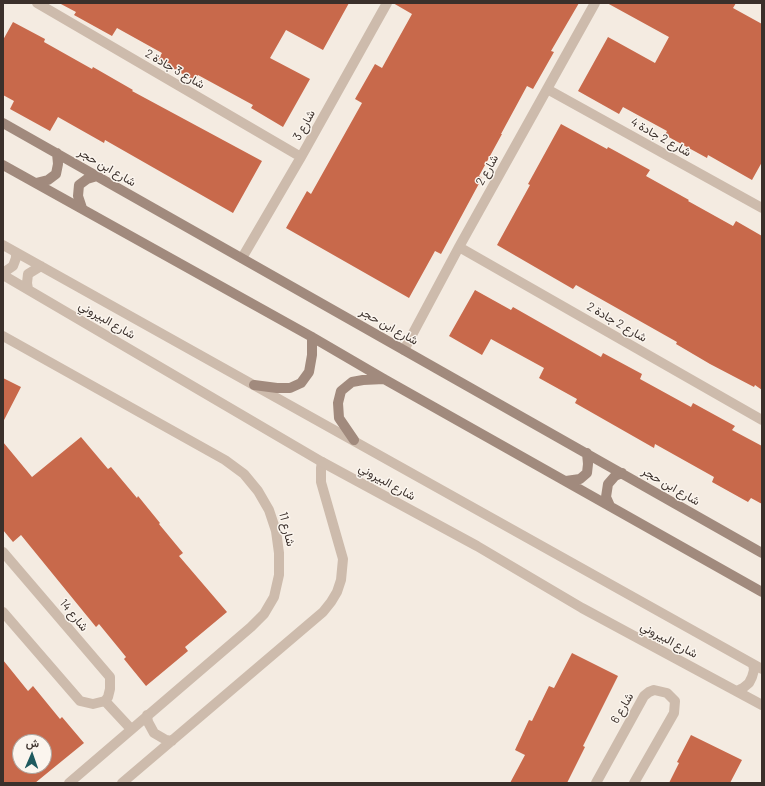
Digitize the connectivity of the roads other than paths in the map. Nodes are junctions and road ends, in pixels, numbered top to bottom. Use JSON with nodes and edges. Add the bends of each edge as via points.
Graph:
{"nodes":[{"id":1,"x":37,"y":3,"type":"edge"},
{"id":2,"x":387,"y":3,"type":"edge"},
{"id":3,"x":595,"y":3,"type":"edge"},
{"id":4,"x":547,"y":89,"type":"junction"},
{"id":5,"x":3,"y":122,"type":"edge"},
{"id":6,"x":58,"y":153,"type":"junction"},
{"id":7,"x":301,"y":157,"type":"junction"},
{"id":8,"x":3,"y":164,"type":"edge"},
{"id":9,"x":98,"y":176,"type":"junction"},
{"id":10,"x":36,"y":183,"type":"junction"},
{"id":11,"x":82,"y":208,"type":"junction"},
{"id":12,"x":762,"y":208,"type":"edge"},
{"id":13,"x":3,"y":245,"type":"edge"},
{"id":14,"x":459,"y":247,"type":"junction"},
{"id":15,"x":16,"y":253,"type":"junction"},
{"id":16,"x":242,"y":258,"type":"junction"},
{"id":17,"x":41,"y":266,"type":"junction"},
{"id":18,"x":3,"y":274,"type":"edge"},
{"id":19,"x":28,"y":289,"type":"junction"},
{"id":20,"x":3,"y":336,"type":"edge"},
{"id":21,"x":312,"y":336,"type":"junction"},
{"id":22,"x":404,"y":350,"type":"junction"},
{"id":23,"x":384,"y":379,"type":"junction"},
{"id":24,"x":254,"y":385,"type":"junction"},
{"id":25,"x":762,"y":420,"type":"edge"},
{"id":26,"x":354,"y":440,"type":"junction"},
{"id":27,"x":587,"y":453,"type":"junction"},
{"id":28,"x":322,"y":462,"type":"junction"},
{"id":29,"x":622,"y":473,"type":"junction"},
{"id":30,"x":566,"y":481,"type":"junction"},
{"id":31,"x":610,"y":506,"type":"junction"},
{"id":32,"x":3,"y":552,"type":"edge"},
{"id":33,"x":762,"y":553,"type":"edge"},
{"id":34,"x":762,"y":592,"type":"edge"},
{"id":35,"x":3,"y":612,"type":"edge"},
{"id":36,"x":753,"y":664,"type":"junction"},
{"id":37,"x":762,"y":669,"type":"edge"},
{"id":38,"x":737,"y":691,"type":"junction"},
{"id":39,"x":105,"y":701,"type":"junction"},
{"id":40,"x":762,"y":705,"type":"edge"},
{"id":41,"x":147,"y":716,"type":"junction"},
{"id":42,"x":131,"y":729,"type":"junction"},
{"id":43,"x":172,"y":741,"type":"junction"},
{"id":44,"x":68,"y":783,"type":"edge"},
{"id":45,"x":122,"y":783,"type":"edge"},
{"id":46,"x":596,"y":783,"type":"edge"},
{"id":47,"x":634,"y":783,"type":"edge"}],
"edges":[{"from":1,"to":7,"type":"street","name":"شارع 3 جادة 2"},
{"from":2,"to":7,"type":"street","name":"شارع 3"},
{"from":3,"to":4,"type":"street","name":"شارع 2"},
{"from":4,"to":12,"type":"street","name":"شارع 2 جادة 4"},
{"from":4,"to":14,"type":"street","name":"شارع 2"},
{"from":5,"to":6,"type":"main road","name":"شارع ابن حجر"},
{"from":6,"to":9,"type":"main road","name":"شارع ابن حجر"},
{"from":6,"to":10,"type":"main road","via":[[56,174],[48,180]]},
{"from":7,"to":16,"type":"street","name":"شارع 3"},
{"from":8,"to":10,"type":"main road"},
{"from":9,"to":11,"type":"main road","via":[[87,179],[80,185],[78,196]]},
{"from":9,"to":16,"type":"main road","name":"شارع ابن حجر"},
{"from":10,"to":11,"type":"main road"},
{"from":11,"to":21,"type":"main road"},
{"from":13,"to":15,"type":"street","name":"شارع البيروني"},
{"from":14,"to":22,"type":"street","name":"شارع 2"},
{"from":14,"to":25,"type":"street","name":"شارع 2 جادة 2"},
{"from":15,"to":17,"type":"street","name":"شارع البيروني"},
{"from":15,"to":18,"type":"street","via":[[13,266]]},
{"from":16,"to":22,"type":"main road","name":"شارع ابن حجر"},
{"from":17,"to":19,"type":"street","via":[[28,274]]},
{"from":17,"to":24,"type":"street","name":"شارع البيروني"},
{"from":18,"to":19,"type":"street","name":"شارع البيروني"},
{"from":19,"to":28,"type":"street","name":"شارع البيروني"},
{"from":20,"to":41,"type":"street","name":"شارع 11","via":[[225,460],[244,474],[269,510],[276,531],[279,575],[274,597],[264,614]]},
{"from":21,"to":23,"type":"main road"},
{"from":21,"to":24,"type":"main road","via":[[309,372],[301,383],[290,388]]},
{"from":22,"to":27,"type":"main road","name":"شارع ابن حجر"},
{"from":23,"to":26,"type":"main road","via":[[352,382],[341,391],[338,403],[339,418]]},
{"from":23,"to":30,"type":"main road"},
{"from":24,"to":26,"type":"street","name":"شارع البيروني"},
{"from":26,"to":36,"type":"street","name":"شارع البيروني"},
{"from":27,"to":29,"type":"main road","name":"شارع ابن حجر"},
{"from":27,"to":30,"type":"main road","via":[[587,473],[580,479]]},
{"from":28,"to":38,"type":"street","name":"شارع البيروني","via":[[477,546],[582,608]]},
{"from":28,"to":43,"type":"street","via":[[321,482],[343,559],[337,592],[323,612]]},
{"from":29,"to":31,"type":"main road","via":[[608,484],[606,497]]},
{"from":29,"to":33,"type":"main road","name":"شارع ابن حجر"},
{"from":30,"to":31,"type":"main road"},
{"from":31,"to":34,"type":"main road"},
{"from":32,"to":39,"type":"street","name":"شارع 14","via":[[110,677],[110,689]]},
{"from":35,"to":39,"type":"street","via":[[80,701],[92,704]]},
{"from":36,"to":37,"type":"street","name":"شارع البيروني"},
{"from":36,"to":38,"type":"street","via":[[754,670],[749,684]]},
{"from":38,"to":40,"type":"street","name":"شارع البيروني"},
{"from":39,"to":42,"type":"street"},
{"from":41,"to":42,"type":"street","name":"شارع 11"},
{"from":41,"to":43,"type":"street","via":[[154,733]]},
{"from":42,"to":44,"type":"street","name":"شارع 11"},
{"from":43,"to":45,"type":"street"},
{"from":46,"to":47,"type":"street","name":"شارع 6","via":[[644,696],[654,690],[667,693],[675,701],[674,713]]}]}
